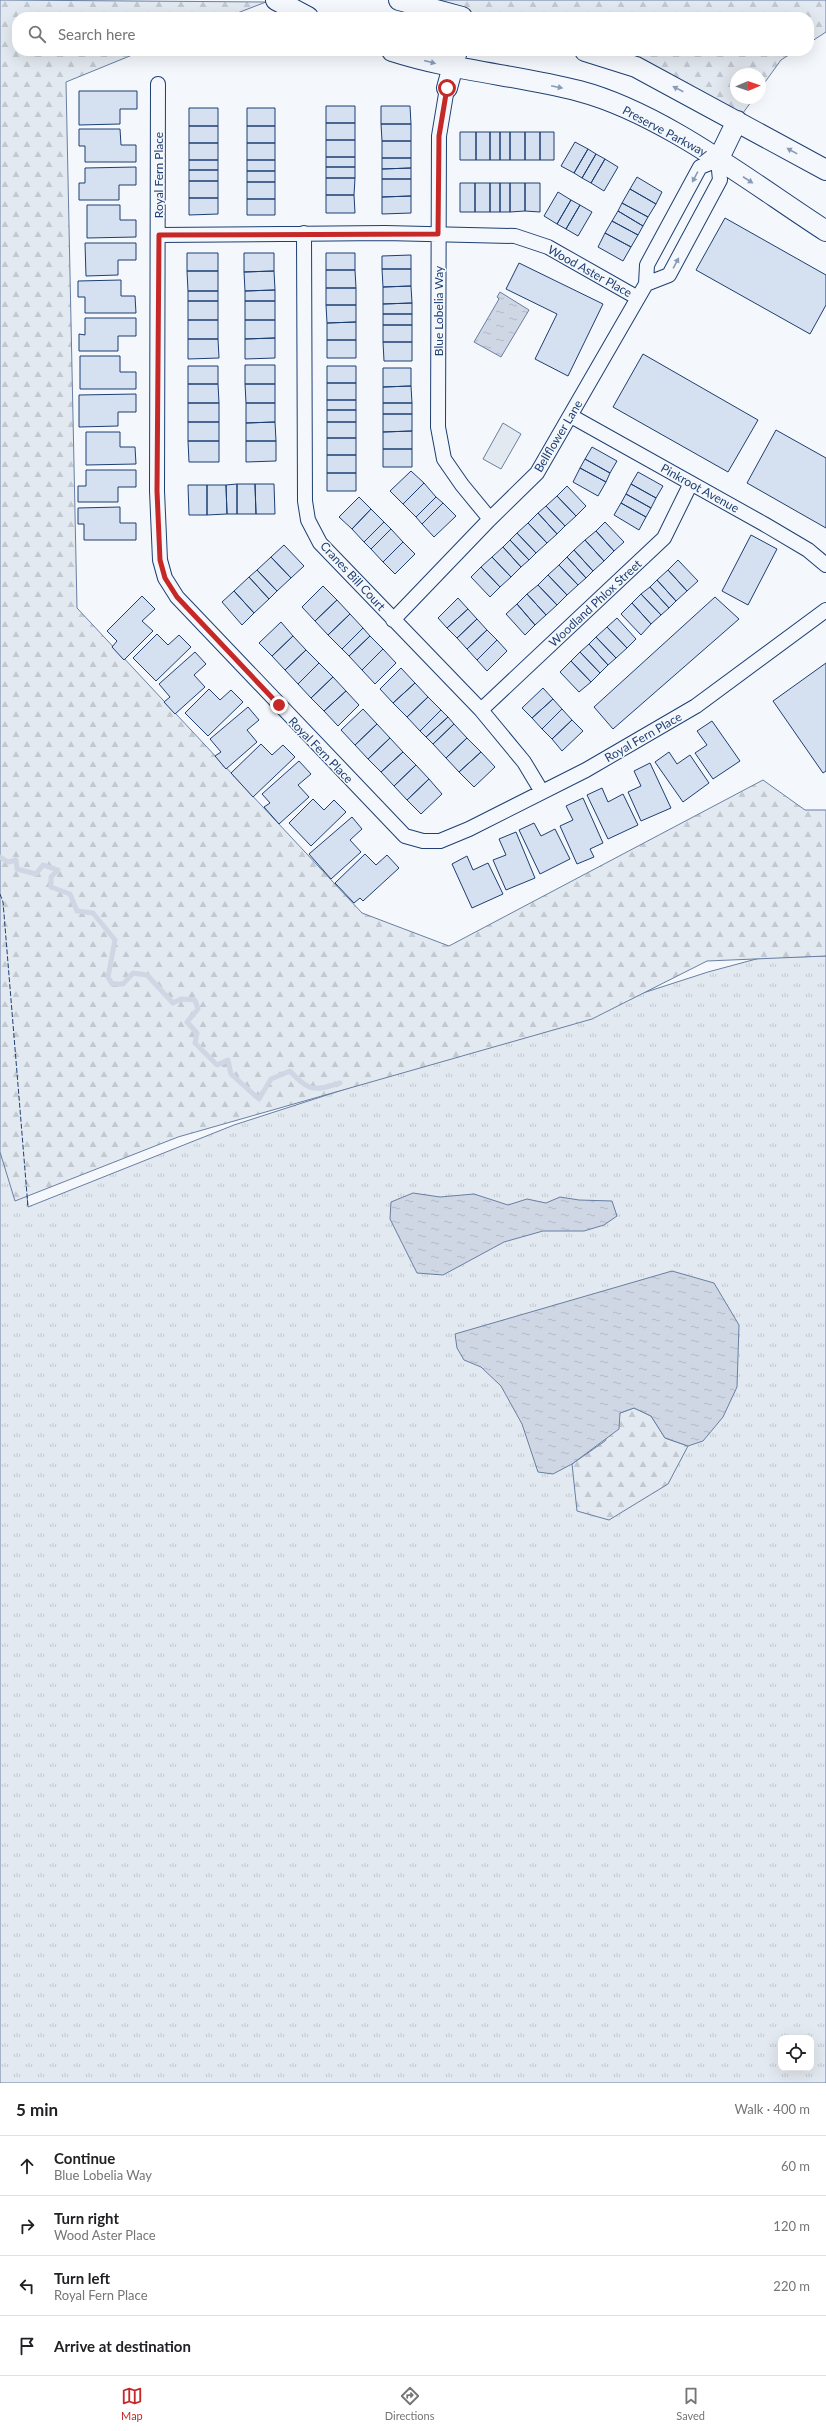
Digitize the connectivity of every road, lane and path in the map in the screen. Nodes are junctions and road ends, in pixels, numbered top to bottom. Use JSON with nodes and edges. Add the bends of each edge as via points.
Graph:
{"nodes":[{"id":1,"x":276,"y":0,"type":"edge"},
{"id":2,"x":399,"y":0,"type":"edge"},
{"id":3,"x":299,"y":12,"type":"edge"},
{"id":4,"x":443,"y":12,"type":"edge"},
{"id":5,"x":431,"y":56,"type":"edge"},
{"id":6,"x":601,"y":56,"type":"edge"},
{"id":7,"x":455,"y":59,"type":"edge"},
{"id":8,"x":158,"y":84,"type":"dead end"},
{"id":9,"x":447,"y":88,"type":"joint"},
{"id":10,"x":737,"y":121,"type":"junction"},
{"id":11,"x":718,"y":160,"type":"junction"},
{"id":12,"x":826,"y":170,"type":"edge"},
{"id":13,"x":826,"y":231,"type":"edge"},
{"id":14,"x":304,"y":234,"type":"junction"},
{"id":15,"x":438,"y":234,"type":"junction"},
{"id":16,"x":159,"y":235,"type":"junction"},
{"id":17,"x":646,"y":284,"type":"junction"},
{"id":18,"x":638,"y":298,"type":"junction"},
{"id":19,"x":571,"y":416,"type":"junction"},
{"id":20,"x":691,"y":483,"type":"junction"},
{"id":21,"x":490,"y":518,"type":"junction"},
{"id":22,"x":826,"y":565,"type":"edge"},
{"id":23,"x":826,"y":610,"type":"edge"},
{"id":24,"x":393,"y":620,"type":"junction"},
{"id":25,"x":481,"y":710,"type":"junction"},
{"id":26,"x":542,"y":792,"type":"junction"}],
"edges":[{"from":1,"to":3,"type":"street"},
{"from":2,"to":4,"type":"street"},
{"from":5,"to":7,"type":"street","name":"Preserve Parkway","one_way":true},
{"from":10,"to":6,"type":"street","one_way":true,"via":[[636,67]]},
{"from":7,"to":9,"type":"street"},
{"from":7,"to":11,"type":"street","name":"Preserve Parkway","one_way":true,"via":[[580,91],[634,112]]},
{"from":8,"to":16,"type":"street","name":"Royal Fern Place"},
{"from":9,"to":15,"type":"street","name":"Blue Lobelia Way","via":[[439,136]]},
{"from":10,"to":11,"type":"street"},
{"from":12,"to":10,"type":"street","one_way":true},
{"from":11,"to":13,"type":"street","name":"Preserve Parkway","one_way":true},
{"from":11,"to":17,"type":"street","name":"Bellflower Lane","one_way":true,"via":[[700,167],[647,265]]},
{"from":17,"to":11,"type":"street","one_way":true,"via":[[669,275],[720,180]]},
{"from":14,"to":15,"type":"street","name":"Wood Aster Place"},
{"from":14,"to":16,"type":"street","name":"Wood Aster Place"},
{"from":14,"to":24,"type":"street","name":"Cranes Bill Court","via":[[305,501],[308,520],[320,543]]},
{"from":15,"to":18,"type":"street","name":"Wood Aster Place","via":[[515,236],[548,247]]},
{"from":15,"to":21,"type":"street","name":"Blue Lobelia Way","via":[[438,426],[444,458],[462,485]]},
{"from":16,"to":26,"type":"street","name":"Royal Fern Place","via":[[157,491],[160,552],[165,578],[177,597],[405,836],[423,841],[440,841]]},
{"from":17,"to":18,"type":"street","name":"Bellflower Lane"},
{"from":18,"to":19,"type":"street","name":"Bellflower Lane"},
{"from":19,"to":20,"type":"street","name":"Pinkroot Avenue"},
{"from":19,"to":21,"type":"street","name":"Bellflower Lane","via":[[537,474]]},
{"from":20,"to":22,"type":"street","name":"Pinkroot Avenue","via":[[808,550]]},
{"from":20,"to":25,"type":"street","name":"Woodland Phlox Street","via":[[664,538]]},
{"from":21,"to":24,"type":"street","name":"Bellflower Lane"},
{"from":23,"to":26,"type":"street","name":"Royal Fern Place","via":[[696,706],[586,770]]},
{"from":24,"to":25,"type":"street","name":"Cranes Bill Court"},
{"from":25,"to":26,"type":"street","name":"Cranes Bill Court","via":[[524,762]]}]}
